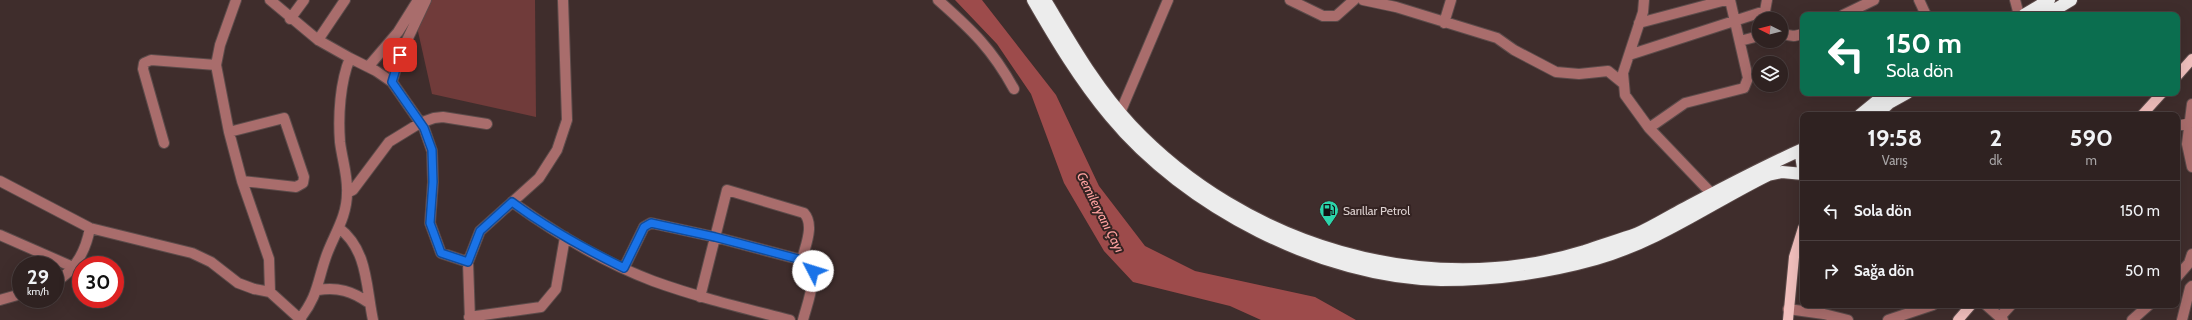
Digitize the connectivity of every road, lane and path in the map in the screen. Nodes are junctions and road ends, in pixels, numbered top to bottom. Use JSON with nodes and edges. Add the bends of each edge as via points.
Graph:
{"nodes":[{"id":1,"x":236,"y":0,"type":"edge"},
{"id":2,"x":270,"y":0,"type":"edge"},
{"id":3,"x":304,"y":0,"type":"edge"},
{"id":4,"x":345,"y":0,"type":"edge"},
{"id":5,"x":418,"y":0,"type":"edge"},
{"id":6,"x":426,"y":0,"type":"edge"},
{"id":7,"x":563,"y":0,"type":"edge"},
{"id":8,"x":938,"y":0,"type":"edge"},
{"id":9,"x":1033,"y":0,"type":"edge"},
{"id":10,"x":1045,"y":0,"type":"edge"},
{"id":11,"x":1168,"y":0,"type":"edge"},
{"id":12,"x":1290,"y":0,"type":"edge"},
{"id":13,"x":1354,"y":0,"type":"edge"},
{"id":14,"x":1366,"y":0,"type":"edge"},
{"id":15,"x":1409,"y":0,"type":"edge"},
{"id":16,"x":1451,"y":0,"type":"edge"},
{"id":17,"x":1644,"y":0,"type":"edge"},
{"id":18,"x":1726,"y":0,"type":"edge"},
{"id":19,"x":1730,"y":0,"type":"edge"},
{"id":20,"x":1767,"y":0,"type":"edge"},
{"id":21,"x":1874,"y":0,"type":"edge"},
{"id":22,"x":1918,"y":0,"type":"edge"},
{"id":23,"x":2015,"y":0,"type":"edge"},
{"id":24,"x":2049,"y":0,"type":"edge"},
{"id":25,"x":2071,"y":0,"type":"edge"},
{"id":26,"x":1346,"y":3,"type":"edge"},
{"id":27,"x":1406,"y":10,"type":"junction"},
{"id":28,"x":1766,"y":12,"type":"edge"},
{"id":29,"x":1849,"y":12,"type":"edge"},
{"id":30,"x":1924,"y":12,"type":"edge"},
{"id":31,"x":2018,"y":12,"type":"edge"},
{"id":32,"x":2029,"y":12,"type":"edge"},
{"id":33,"x":2051,"y":12,"type":"edge"},
{"id":34,"x":1752,"y":17,"type":"edge"},
{"id":35,"x":290,"y":19,"type":"junction"},
{"id":36,"x":1735,"y":19,"type":"junction"},
{"id":37,"x":1444,"y":22,"type":"junction"},
{"id":38,"x":1639,"y":23,"type":"junction"},
{"id":39,"x":1788,"y":35,"type":"edge"},
{"id":40,"x":1800,"y":35,"type":"edge"},
{"id":41,"x":1752,"y":37,"type":"edge"},
{"id":42,"x":318,"y":40,"type":"junction"},
{"id":43,"x":1740,"y":40,"type":"junction"},
{"id":44,"x":1629,"y":55,"type":"junction"},
{"id":45,"x":350,"y":58,"type":"junction"},
{"id":46,"x":2192,"y":60,"type":"edge"},
{"id":47,"x":216,"y":66,"type":"junction"},
{"id":48,"x":368,"y":67,"type":"junction"},
{"id":49,"x":2180,"y":73,"type":"edge"},
{"id":50,"x":392,"y":82,"type":"junction"},
{"id":51,"x":1624,"y":84,"type":"junction"},
{"id":52,"x":1014,"y":89,"type":"dead end"},
{"id":53,"x":1883,"y":96,"type":"edge"},
{"id":54,"x":1902,"y":96,"type":"edge"},
{"id":55,"x":2159,"y":96,"type":"edge"},
{"id":56,"x":2192,"y":104,"type":"edge"},
{"id":57,"x":1864,"y":112,"type":"edge"},
{"id":58,"x":1879,"y":112,"type":"edge"},
{"id":59,"x":2145,"y":112,"type":"edge"},
{"id":60,"x":1120,"y":113,"type":"junction"},
{"id":61,"x":420,"y":123,"type":"junction"},
{"id":62,"x":2189,"y":123,"type":"junction"},
{"id":63,"x":487,"y":124,"type":"dead end"},
{"id":64,"x":2180,"y":125,"type":"edge"},
{"id":65,"x":1648,"y":128,"type":"junction"},
{"id":66,"x":229,"y":132,"type":"junction"},
{"id":67,"x":164,"y":143,"type":"dead end"},
{"id":68,"x":1800,"y":150,"type":"edge"},
{"id":69,"x":2192,"y":167,"type":"edge"},
{"id":70,"x":1800,"y":174,"type":"edge"},
{"id":71,"x":0,"y":181,"type":"edge"},
{"id":72,"x":242,"y":181,"type":"junction"},
{"id":73,"x":347,"y":193,"type":"junction"},
{"id":74,"x":1712,"y":194,"type":"junction"},
{"id":75,"x":512,"y":202,"type":"junction"},
{"id":76,"x":90,"y":228,"type":"junction"},
{"id":77,"x":339,"y":228,"type":"junction"},
{"id":78,"x":0,"y":235,"type":"edge"},
{"id":79,"x":565,"y":237,"type":"junction"},
{"id":80,"x":715,"y":237,"type":"junction"},
{"id":81,"x":1800,"y":238,"type":"edge"},
{"id":82,"x":2192,"y":254,"type":"edge"},
{"id":83,"x":1800,"y":255,"type":"edge"},
{"id":84,"x":80,"y":256,"type":"edge"},
{"id":85,"x":802,"y":260,"type":"junction"},
{"id":86,"x":468,"y":262,"type":"junction"},
{"id":87,"x":72,"y":267,"type":"edge"},
{"id":88,"x":72,"y":268,"type":"edge"},
{"id":89,"x":624,"y":268,"type":"junction"},
{"id":90,"x":2180,"y":273,"type":"edge"},
{"id":91,"x":64,"y":274,"type":"edge"},
{"id":92,"x":2180,"y":275,"type":"edge"},
{"id":93,"x":2192,"y":285,"type":"edge"},
{"id":94,"x":318,"y":290,"type":"junction"},
{"id":95,"x":1790,"y":290,"type":"junction"},
{"id":96,"x":270,"y":292,"type":"junction"},
{"id":97,"x":12,"y":297,"type":"edge"},
{"id":98,"x":700,"y":297,"type":"junction"},
{"id":99,"x":0,"y":300,"type":"edge"},
{"id":100,"x":369,"y":302,"type":"junction"},
{"id":101,"x":1924,"y":308,"type":"edge"},
{"id":102,"x":1968,"y":308,"type":"edge"},
{"id":103,"x":1989,"y":308,"type":"edge"},
{"id":104,"x":2010,"y":308,"type":"edge"},
{"id":105,"x":2146,"y":308,"type":"edge"},
{"id":106,"x":1788,"y":309,"type":"junction"},
{"id":107,"x":470,"y":318,"type":"edge"},
{"id":108,"x":2002,"y":319,"type":"edge"},
{"id":109,"x":300,"y":320,"type":"edge"},
{"id":110,"x":373,"y":320,"type":"edge"},
{"id":111,"x":790,"y":320,"type":"edge"},
{"id":112,"x":803,"y":320,"type":"edge"},
{"id":113,"x":1788,"y":320,"type":"edge"},
{"id":114,"x":1848,"y":320,"type":"edge"},
{"id":115,"x":1888,"y":320,"type":"edge"},
{"id":116,"x":1958,"y":320,"type":"edge"},
{"id":117,"x":2132,"y":320,"type":"edge"},
{"id":118,"x":2182,"y":320,"type":"edge"}],
"edges":[{"from":1,"to":47,"type":"street","via":[[220,45]]},
{"from":2,"to":35,"type":"street"},
{"from":3,"to":35,"type":"street"},
{"from":4,"to":42,"type":"street"},
{"from":5,"to":48,"type":"street","via":[[398,32]]},
{"from":6,"to":50,"type":"street","via":[[400,55]]},
{"from":7,"to":75,"type":"street","via":[[567,120],[557,150],[539,178]]},
{"from":8,"to":52,"type":"street","via":[[973,31],[998,61]]},
{"from":9,"to":70,"type":"highway","via":[[1058,43],[1111,117],[1164,169],[1214,207],[1246,226],[1318,256],[1360,268],[1440,280],[1543,272],[1598,259],[1643,242],[1768,175],[1782,172]]},
{"from":10,"to":60,"type":"highway","via":[[1098,85]]},
{"from":11,"to":60,"type":"street"},
{"from":12,"to":26,"type":"street","via":[[1323,16],[1336,16]]},
{"from":13,"to":26,"type":"street"},
{"from":14,"to":27,"type":"street"},
{"from":15,"to":27,"type":"street"},
{"from":16,"to":37,"type":"street"},
{"from":17,"to":38,"type":"street"},
{"from":18,"to":38,"type":"street"},
{"from":19,"to":36,"type":"street"},
{"from":20,"to":28,"type":"street"},
{"from":21,"to":29,"type":"street"},
{"from":22,"to":30,"type":"street"},
{"from":23,"to":31,"type":"street"},
{"from":24,"to":32,"type":"highway"},
{"from":25,"to":33,"type":"highway"},
{"from":27,"to":37,"type":"street"},
{"from":34,"to":36,"type":"street"},
{"from":35,"to":42,"type":"street"},
{"from":36,"to":43,"type":"street"},
{"from":36,"to":44,"type":"street"},
{"from":37,"to":51,"type":"street","via":[[1497,38],[1556,72],[1579,74],[1608,71]]},
{"from":38,"to":44,"type":"street"},
{"from":39,"to":40,"type":"street"},
{"from":41,"to":43,"type":"street"},
{"from":42,"to":45,"type":"street"},
{"from":43,"to":65,"type":"street","via":[[1748,78],[1744,88],[1685,103]]},
{"from":44,"to":51,"type":"street","via":[[1622,73]]},
{"from":45,"to":48,"type":"street"},
{"from":45,"to":73,"type":"street","via":[[344,80],[340,127]]},
{"from":46,"to":49,"type":"main road"},
{"from":47,"to":66,"type":"street"},
{"from":47,"to":67,"type":"street","via":[[151,60],[144,63]]},
{"from":48,"to":50,"type":"street"},
{"from":50,"to":61,"type":"street"},
{"from":51,"to":65,"type":"street","via":[[1625,95]]},
{"from":53,"to":57,"type":"highway"},
{"from":54,"to":58,"type":"highway"},
{"from":55,"to":59,"type":"main road"},
{"from":56,"to":62,"type":"street"},
{"from":60,"to":74,"type":"highway","via":[[1162,154],[1194,180],[1239,210],[1330,250],[1378,261],[1450,269],[1537,263],[1637,233]]},
{"from":61,"to":63,"type":"street","via":[[443,117]]},
{"from":61,"to":73,"type":"street","via":[[389,142],[353,190]]},
{"from":61,"to":86,"type":"street","via":[[432,150],[430,223],[441,253]]},
{"from":62,"to":64,"type":"street"},
{"from":62,"to":69,"type":"street","via":[[2187,144]]},
{"from":65,"to":74,"type":"street"},
{"from":66,"to":72,"type":"street"},
{"from":66,"to":72,"type":"street","via":[[284,118],[304,177],[303,183],[296,187]]},
{"from":68,"to":74,"type":"highway"},
{"from":71,"to":76,"type":"street"},
{"from":72,"to":96,"type":"street","via":[[269,259]]},
{"from":73,"to":77,"type":"street"},
{"from":75,"to":79,"type":"street"},
{"from":75,"to":86,"type":"street","via":[[480,231]]},
{"from":76,"to":84,"type":"street"},
{"from":76,"to":96,"type":"street","via":[[192,253],[211,262],[238,283]]},
{"from":77,"to":94,"type":"street","via":[[327,256]]},
{"from":77,"to":100,"type":"street","via":[[352,239],[360,252]]},
{"from":78,"to":87,"type":"street"},
{"from":79,"to":89,"type":"street"},
{"from":79,"to":107,"type":"street","via":[[556,289],[541,307]]},
{"from":80,"to":85,"type":"street"},
{"from":80,"to":85,"type":"street","via":[[727,190],[804,213],[809,226]]},
{"from":80,"to":89,"type":"street","via":[[647,224]]},
{"from":80,"to":98,"type":"street"},
{"from":81,"to":95,"type":"main road","via":[[1794,257]]},
{"from":82,"to":90,"type":"street","via":[[2189,263]]},
{"from":83,"to":95,"type":"main road"},
{"from":85,"to":112,"type":"street","via":[[809,264],[813,275]]},
{"from":86,"to":107,"type":"street"},
{"from":88,"to":91,"type":"street"},
{"from":89,"to":98,"type":"street"},
{"from":92,"to":93,"type":"street"},
{"from":93,"to":118,"type":"street"},
{"from":94,"to":100,"type":"street","via":[[338,288]]},
{"from":94,"to":109,"type":"street"},
{"from":95,"to":106,"type":"main road"},
{"from":96,"to":109,"type":"street"},
{"from":97,"to":99,"type":"street"},
{"from":98,"to":111,"type":"street"},
{"from":100,"to":110,"type":"street"},
{"from":101,"to":115,"type":"street"},
{"from":102,"to":116,"type":"main road"},
{"from":103,"to":108,"type":"street"},
{"from":104,"to":108,"type":"street"},
{"from":105,"to":117,"type":"street"},
{"from":106,"to":113,"type":"main road"},
{"from":106,"to":114,"type":"street"}]}
